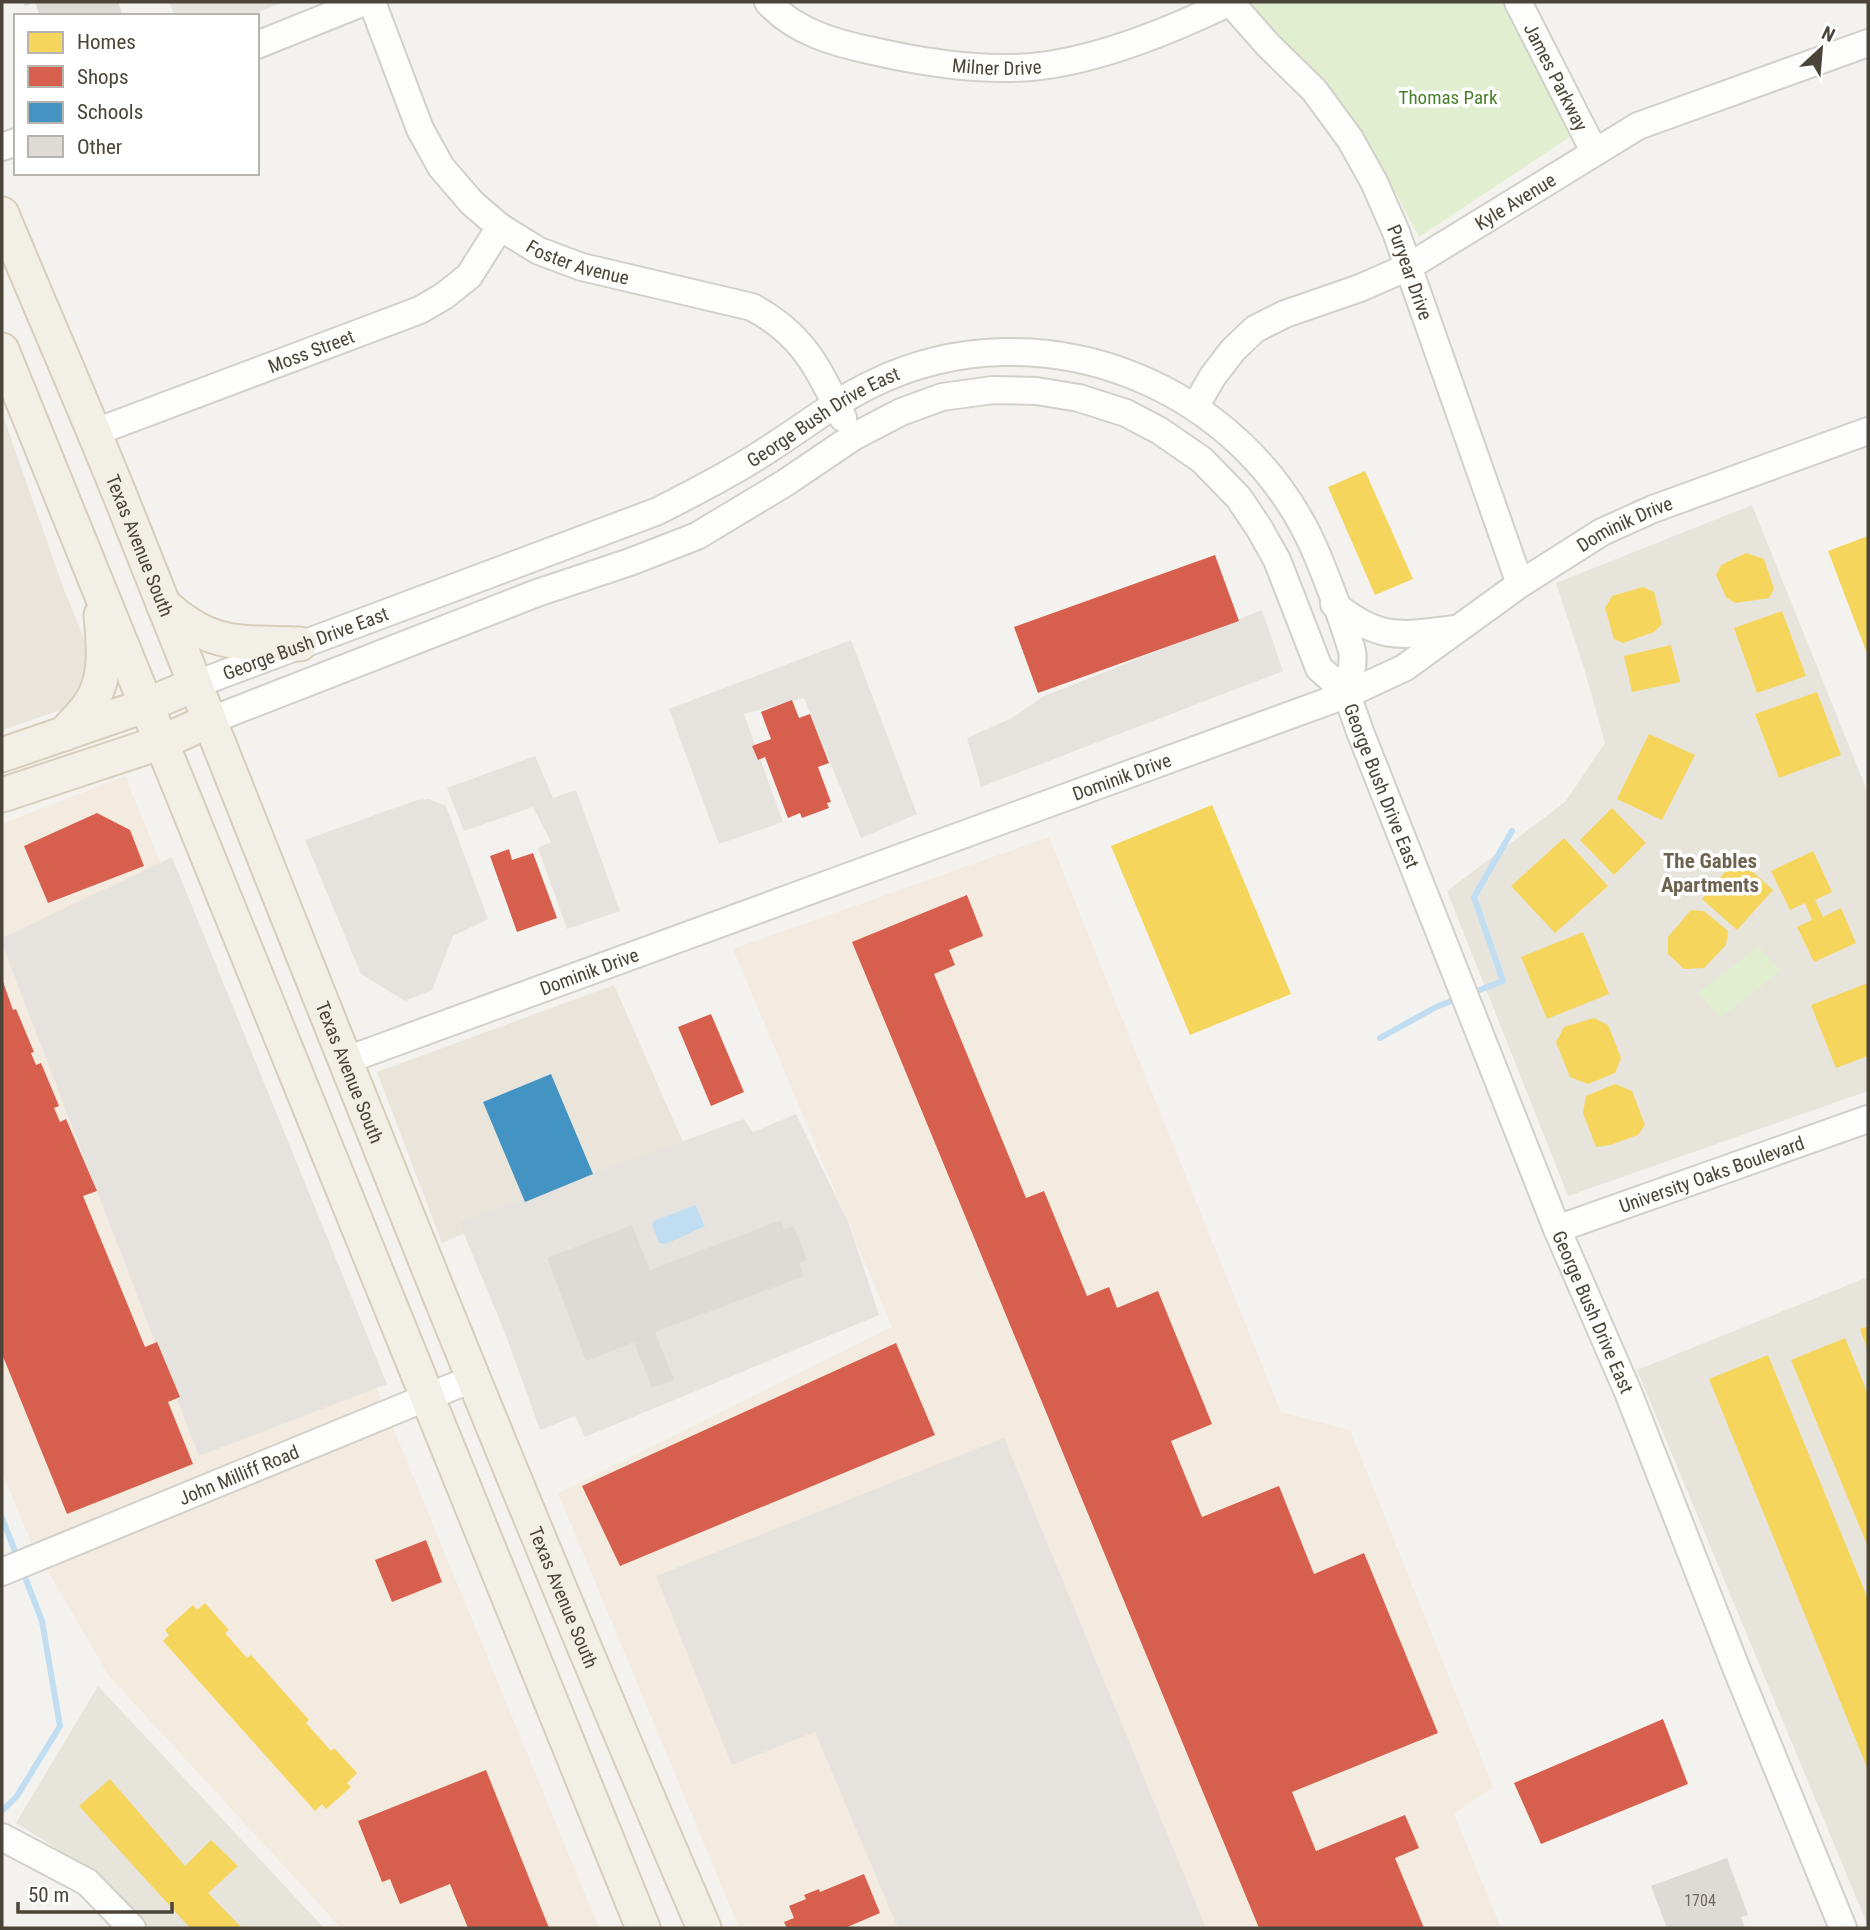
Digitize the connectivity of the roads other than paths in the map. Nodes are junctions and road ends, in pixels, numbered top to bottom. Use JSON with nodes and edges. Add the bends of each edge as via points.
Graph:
{"nodes":[{"id":1,"x":364,"y":2,"type":"edge"},
{"id":2,"x":372,"y":2,"type":"edge"},
{"id":3,"x":768,"y":2,"type":"edge"},
{"id":4,"x":1230,"y":2,"type":"edge"},
{"id":5,"x":1518,"y":2,"type":"edge"},
{"id":6,"x":1868,"y":43,"type":"edge"},
{"id":7,"x":259,"y":44,"type":"edge"},
{"id":8,"x":1594,"y":151,"type":"junction"},
{"id":9,"x":2,"y":214,"type":"edge"},
{"id":10,"x":500,"y":227,"type":"junction"},
{"id":11,"x":1408,"y":267,"type":"junction"},
{"id":12,"x":2,"y":350,"type":"edge"},
{"id":13,"x":836,"y":404,"type":"junction"},
{"id":14,"x":1195,"y":407,"type":"junction"},
{"id":15,"x":1868,"y":430,"type":"edge"},
{"id":16,"x":93,"y":433,"type":"junction"},
{"id":17,"x":853,"y":437,"type":"junction"},
{"id":18,"x":1520,"y":584,"type":"junction"},
{"id":19,"x":100,"y":595,"type":"junction"},
{"id":20,"x":162,"y":604,"type":"junction"},
{"id":21,"x":1335,"y":604,"type":"junction"},
{"id":22,"x":1457,"y":629,"type":"junction"},
{"id":23,"x":300,"y":644,"type":"junction"},
{"id":24,"x":194,"y":685,"type":"junction"},
{"id":25,"x":1348,"y":694,"type":"junction"},
{"id":26,"x":147,"y":705,"type":"junction"},
{"id":27,"x":209,"y":721,"type":"junction"},
{"id":28,"x":64,"y":733,"type":"junction"},
{"id":29,"x":162,"y":742,"type":"junction"},
{"id":30,"x":2,"y":755,"type":"edge"},
{"id":31,"x":2,"y":795,"type":"edge"},
{"id":32,"x":344,"y":1061,"type":"junction"},
{"id":33,"x":1868,"y":1119,"type":"edge"},
{"id":34,"x":1557,"y":1229,"type":"junction"},
{"id":35,"x":474,"y":1378,"type":"junction"},
{"id":36,"x":426,"y":1397,"type":"junction"},
{"id":37,"x":5,"y":1571,"type":"edge"},
{"id":38,"x":2,"y":1837,"type":"edge"},
{"id":39,"x":132,"y":1928,"type":"edge"},
{"id":40,"x":643,"y":1928,"type":"edge"},
{"id":41,"x":704,"y":1928,"type":"edge"},
{"id":42,"x":1843,"y":1928,"type":"edge"}],
"edges":[{"from":1,"to":7,"type":"street"},
{"from":2,"to":10,"type":"street","name":"Foster Avenue","via":[[420,129],[441,167]]},
{"from":3,"to":4,"type":"street","name":"Milner Drive","via":[[810,33],[840,44],[896,57],[985,67],[1033,67],[1080,58]]},
{"from":4,"to":11,"type":"street","name":"Puryear Drive","via":[[1314,90],[1350,139],[1374,182]]},
{"from":5,"to":8,"type":"street","name":"James Parkway"},
{"from":6,"to":8,"type":"street","name":"Kyle Avenue","via":[[1638,126]]},
{"from":8,"to":11,"type":"street","name":"Kyle Avenue"},
{"from":9,"to":16,"type":"main road","name":"Texas Avenue South"},
{"from":10,"to":13,"type":"street","name":"Foster Avenue","via":[[539,251],[582,267],[752,307],[776,319],[798,340]]},
{"from":10,"to":16,"type":"street","name":"Moss Street","via":[[469,276],[420,310]]},
{"from":11,"to":14,"type":"street","name":"Kyle Avenue","via":[[1255,329],[1233,350]]},
{"from":11,"to":18,"type":"street","name":"Puryear Drive"},
{"from":12,"to":19,"type":"main road"},
{"from":13,"to":14,"type":"street","name":"George Bush Drive East","via":[[911,368],[1010,351],[1066,356],[1123,370]]},
{"from":13,"to":17,"type":"street","name":"Foster Avenue"},
{"from":13,"to":23,"type":"street","name":"George Bush Drive East","via":[[777,444],[658,511]]},
{"from":14,"to":21,"type":"street","name":"George Bush Drive East","via":[[1262,465],[1291,504]]},
{"from":15,"to":18,"type":"street","name":"Dominik Drive","via":[[1653,509],[1602,532]]},
{"from":16,"to":20,"type":"main road","name":"Texas Avenue South"},
{"from":17,"to":25,"type":"street","name":"George Bush Drive East","via":[[942,397],[993,390],[1079,398],[1126,412],[1182,444],[1239,498],[1277,560],[1319,668]]},
{"from":17,"to":27,"type":"street","name":"George Bush Drive East","via":[[697,536]]},
{"from":18,"to":22,"type":"street","name":"Dominik Drive"},
{"from":19,"to":26,"type":"main road"},
{"from":19,"to":28,"type":"main road","via":[[103,643],[98,688]]},
{"from":20,"to":23,"type":"main road","via":[[181,621],[215,638]]},
{"from":20,"to":24,"type":"main road","name":"Texas Avenue South"},
{"from":21,"to":22,"type":"street","via":[[1375,631],[1411,635]]},
{"from":21,"to":25,"type":"street","name":"George Bush Drive East","via":[[1353,654]]},
{"from":22,"to":25,"type":"street","name":"Dominik Drive","via":[[1404,668]]},
{"from":23,"to":24,"type":"street","name":"George Bush Drive East"},
{"from":24,"to":26,"type":"main road","name":"George Bush Drive East"},
{"from":24,"to":27,"type":"main road","name":"Texas Avenue South"},
{"from":25,"to":32,"type":"street","name":"Dominik Drive"},
{"from":25,"to":34,"type":"street","name":"George Bush Drive East"},
{"from":26,"to":28,"type":"main road","name":"George Bush Drive East"},
{"from":26,"to":29,"type":"main road"},
{"from":27,"to":29,"type":"main road","name":"George Bush Drive East"},
{"from":27,"to":32,"type":"main road","name":"Texas Avenue South"},
{"from":28,"to":30,"type":"main road","name":"George Bush Drive East"},
{"from":29,"to":31,"type":"main road","name":"George Bush Drive East"},
{"from":29,"to":36,"type":"main road"},
{"from":32,"to":35,"type":"main road","name":"Texas Avenue South"},
{"from":33,"to":34,"type":"street","name":"University Oaks Boulevard"},
{"from":34,"to":42,"type":"street","name":"George Bush Drive East","via":[[1628,1392]]},
{"from":35,"to":36,"type":"street","name":"John Milliff Road"},
{"from":35,"to":41,"type":"main road","name":"Texas Avenue South"},
{"from":36,"to":37,"type":"street","name":"John Milliff Road"},
{"from":36,"to":40,"type":"main road"},
{"from":38,"to":39,"type":"street","via":[[87,1882]]}]}
